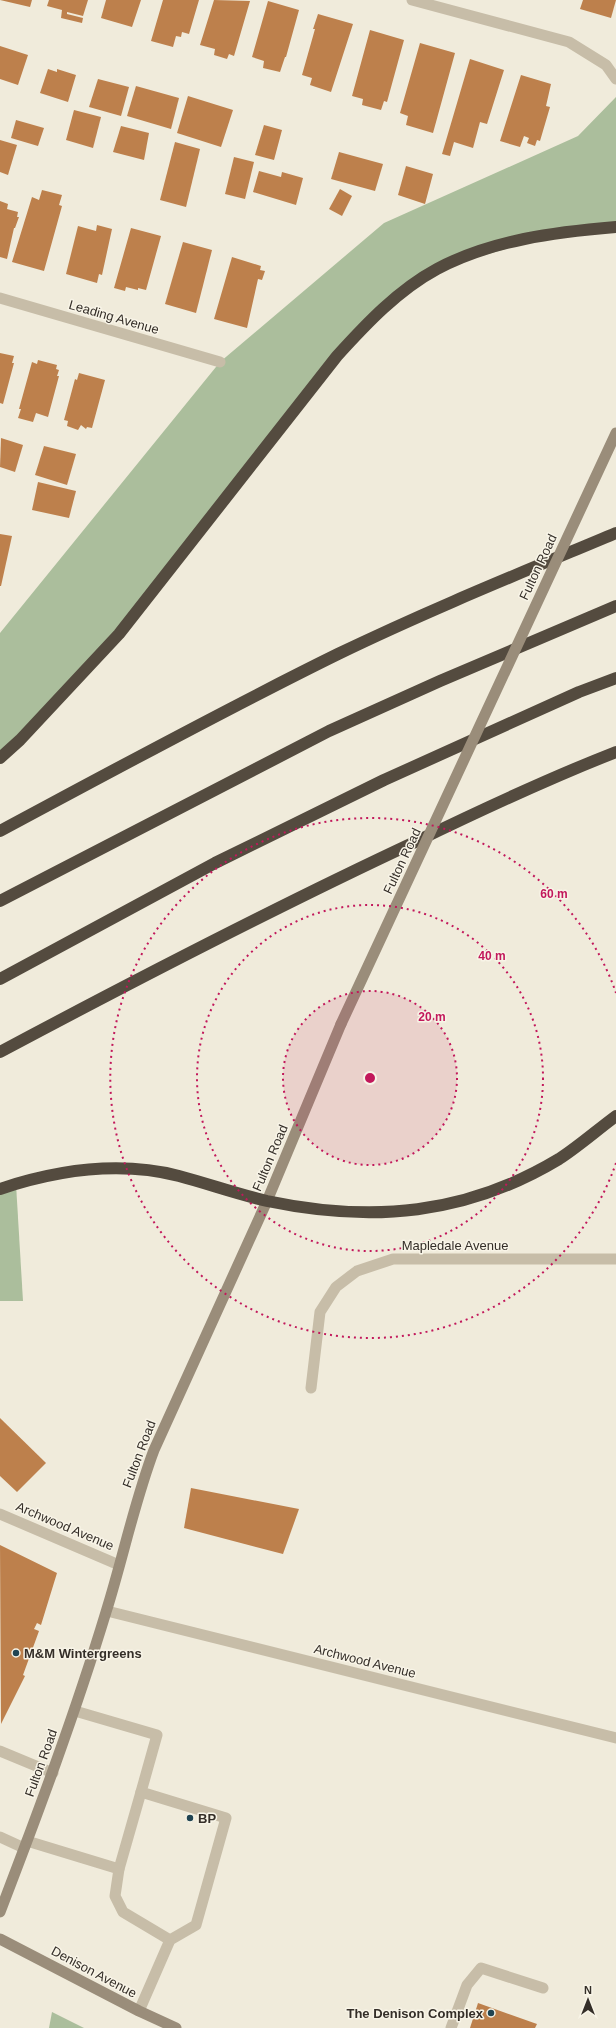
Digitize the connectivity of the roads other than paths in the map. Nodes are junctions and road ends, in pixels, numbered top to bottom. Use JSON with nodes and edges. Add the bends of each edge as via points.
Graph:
{"nodes":[{"id":1,"x":412,"y":0,"type":"edge"},
{"id":2,"x":616,"y":79,"type":"edge"},
{"id":3,"x":616,"y":227,"type":"edge"},
{"id":4,"x":0,"y":298,"type":"edge"},
{"id":5,"x":220,"y":362,"type":"dead end"},
{"id":6,"x":616,"y":433,"type":"edge"},
{"id":7,"x":616,"y":533,"type":"edge"},
{"id":8,"x":616,"y":606,"type":"edge"},
{"id":9,"x":616,"y":678,"type":"edge"},
{"id":10,"x":616,"y":752,"type":"edge"},
{"id":11,"x":0,"y":758,"type":"edge"},
{"id":12,"x":0,"y":831,"type":"edge"},
{"id":13,"x":0,"y":901,"type":"edge"},
{"id":14,"x":0,"y":979,"type":"edge"},
{"id":15,"x":0,"y":1052,"type":"edge"},
{"id":16,"x":616,"y":1116,"type":"edge"},
{"id":17,"x":0,"y":1189,"type":"edge"},
{"id":18,"x":267,"y":1201,"type":"junction"},
{"id":19,"x":616,"y":1259,"type":"edge"},
{"id":20,"x":311,"y":1388,"type":"dead end"},
{"id":21,"x":0,"y":1514,"type":"edge"},
{"id":22,"x":119,"y":1564,"type":"junction"},
{"id":23,"x":107,"y":1611,"type":"junction"},
{"id":24,"x":75,"y":1711,"type":"junction"},
{"id":25,"x":616,"y":1738,"type":"edge"},
{"id":26,"x":0,"y":1751,"type":"edge"},
{"id":27,"x":53,"y":1774,"type":"junction"},
{"id":28,"x":141,"y":1792,"type":"junction"},
{"id":29,"x":0,"y":1837,"type":"edge"},
{"id":30,"x":25,"y":1845,"type":"junction"},
{"id":31,"x":119,"y":1869,"type":"junction"},
{"id":32,"x":0,"y":1912,"type":"edge"},
{"id":33,"x":0,"y":1939,"type":"edge"},
{"id":34,"x":170,"y":1940,"type":"junction"},
{"id":35,"x":543,"y":1988,"type":"dead end"},
{"id":36,"x":139,"y":2011,"type":"junction"},
{"id":37,"x":176,"y":2028,"type":"edge"},
{"id":38,"x":452,"y":2028,"type":"edge"}],
"edges":[{"from":1,"to":2,"type":"street","via":[[569,42],[606,65]]},
{"from":3,"to":11,"type":"highway","via":[[566,231],[492,246],[437,269],[371,319],[337,356],[120,634]]},
{"from":4,"to":5,"type":"street","name":"Leading Avenue"},
{"from":6,"to":18,"type":"main road","name":"Fulton Road","bridge":true,"via":[[341,1024]]},
{"from":7,"to":12,"type":"highway","via":[[472,593],[339,654],[189,730]]},
{"from":8,"to":13,"type":"highway","via":[[462,671],[329,732]]},
{"from":9,"to":14,"type":"highway","via":[[579,692],[384,780],[215,863]]},
{"from":10,"to":15,"type":"highway","via":[[551,778],[345,875]]},
{"from":16,"to":18,"type":"highway","via":[[559,1158],[518,1180],[476,1198],[440,1207],[401,1211],[344,1211]]},
{"from":17,"to":18,"type":"highway","via":[[54,1174],[92,1169],[139,1169],[178,1176]]},
{"from":18,"to":22,"type":"main road","name":"Fulton Road","via":[[154,1450],[143,1478]]},
{"from":19,"to":20,"type":"street","name":"Mapledale Avenue","via":[[393,1259],[357,1272],[336,1287],[320,1312]]},
{"from":21,"to":22,"type":"street","name":"Archwood Avenue"},
{"from":22,"to":23,"type":"main road","name":"Fulton Road"},
{"from":23,"to":24,"type":"main road","name":"Fulton Road"},
{"from":23,"to":25,"type":"street","name":"Archwood Avenue"},
{"from":24,"to":27,"type":"main road","name":"Fulton Road"},
{"from":24,"to":28,"type":"street","via":[[157,1735]]},
{"from":26,"to":27,"type":"street"},
{"from":27,"to":30,"type":"main road","name":"Fulton Road"},
{"from":28,"to":31,"type":"street"},
{"from":28,"to":34,"type":"street","via":[[226,1818],[196,1925]]},
{"from":29,"to":30,"type":"street"},
{"from":30,"to":31,"type":"street"},
{"from":30,"to":32,"type":"main road","name":"Fulton Road"},
{"from":31,"to":34,"type":"street","via":[[116,1896],[123,1912]]},
{"from":33,"to":36,"type":"main road","name":"Denison Avenue"},
{"from":34,"to":36,"type":"street"},
{"from":35,"to":38,"type":"street","via":[[481,1968],[468,1985]]},
{"from":36,"to":37,"type":"main road","name":"Denison Avenue"}]}
